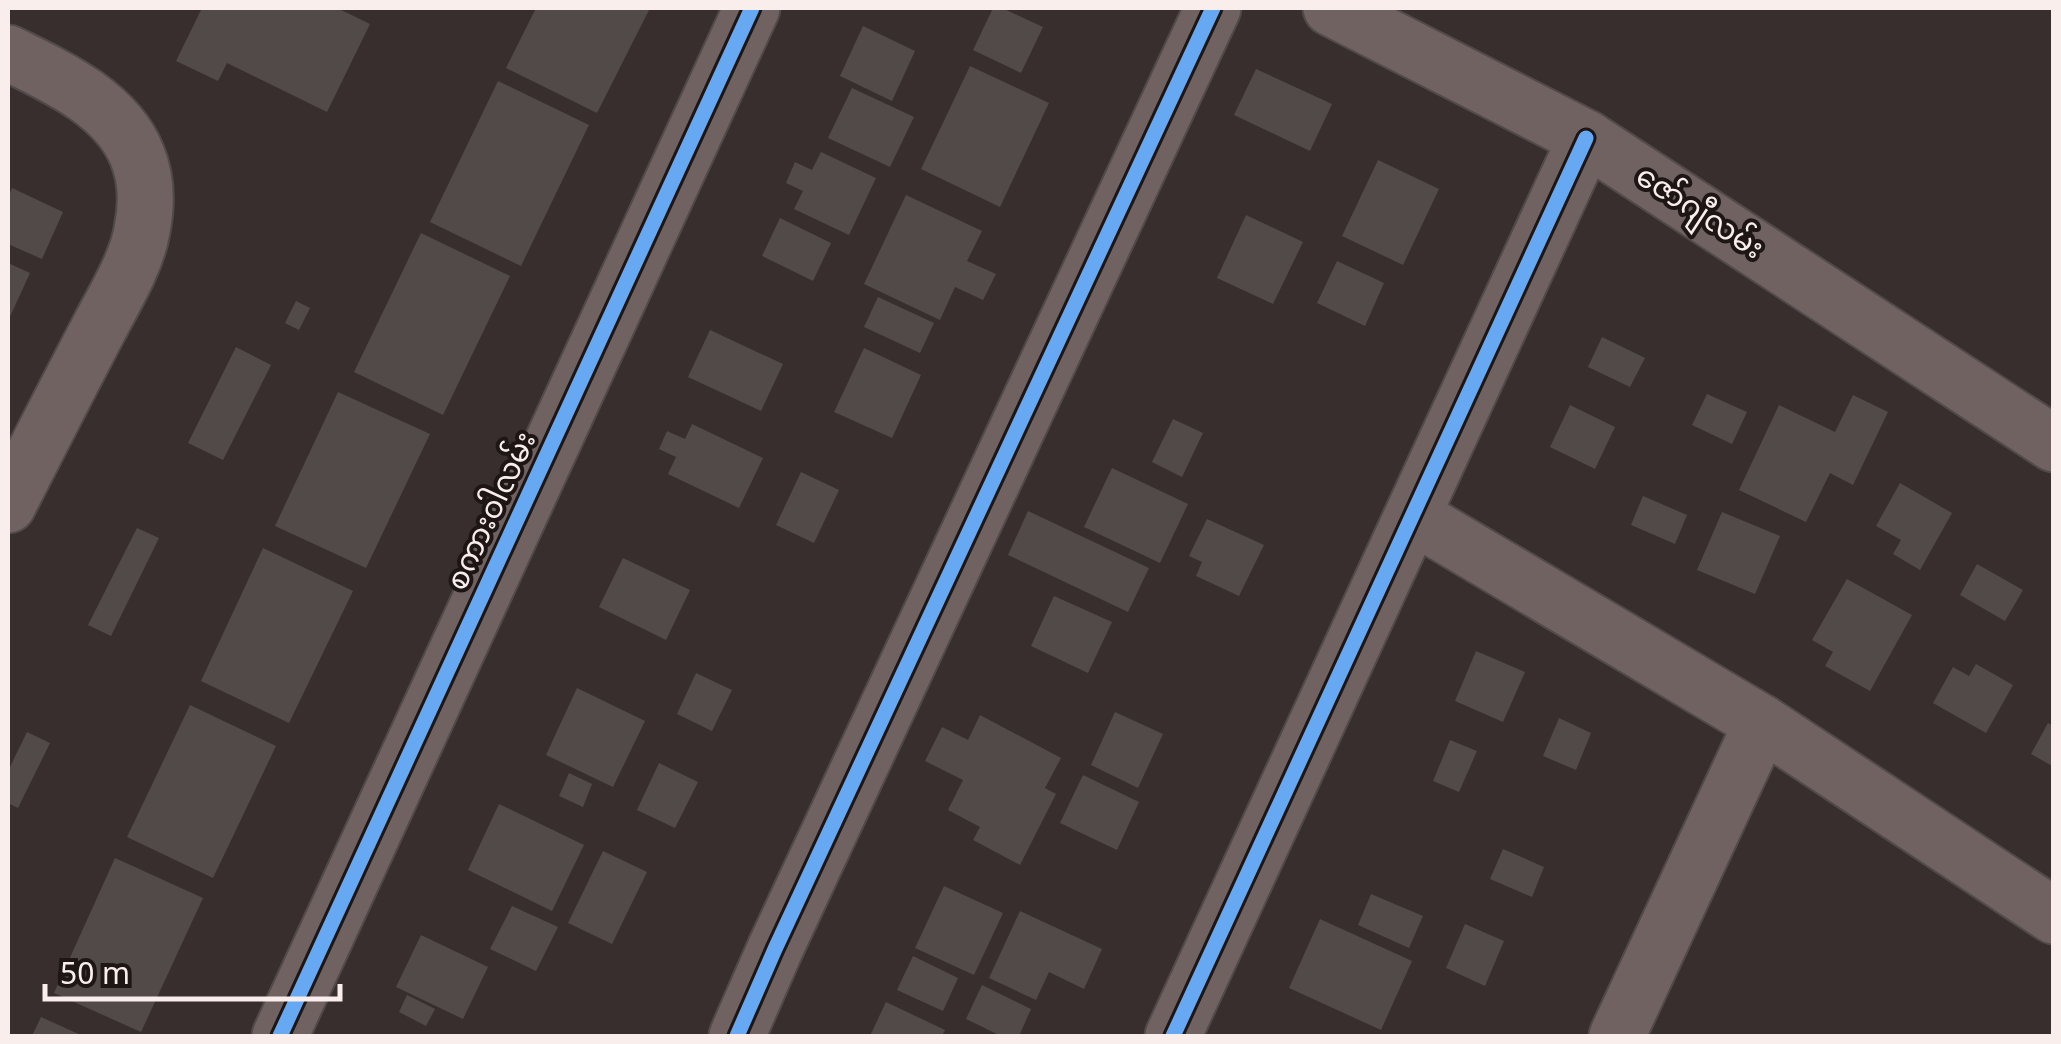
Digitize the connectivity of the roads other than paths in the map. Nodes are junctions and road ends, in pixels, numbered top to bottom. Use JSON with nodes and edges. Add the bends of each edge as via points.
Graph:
{"nodes":[{"id":1,"x":752,"y":8,"type":"edge"},
{"id":2,"x":1212,"y":8,"type":"edge"},
{"id":3,"x":1331,"y":8,"type":"edge"},
{"id":4,"x":8,"y":53,"type":"edge"},
{"id":5,"x":1586,"y":138,"type":"junction"},
{"id":6,"x":2054,"y":444,"type":"edge"},
{"id":7,"x":8,"y":505,"type":"edge"},
{"id":8,"x":1413,"y":516,"type":"junction"},
{"id":9,"x":1762,"y":722,"type":"junction"},
{"id":10,"x":2054,"y":916,"type":"edge"},
{"id":11,"x":280,"y":1036,"type":"edge"},
{"id":12,"x":737,"y":1036,"type":"edge"},
{"id":13,"x":1173,"y":1036,"type":"edge"},
{"id":14,"x":1616,"y":1036,"type":"edge"}],
"edges":[{"from":1,"to":11,"type":"street","name":"စကားဝါလမ်း"},
{"from":2,"to":12,"type":"street"},
{"from":3,"to":5,"type":"street","name":"ဇော်ဂျီလမ်း"},
{"from":4,"to":7,"type":"street","via":[[85,96],[118,124],[137,154],[146,188],[142,234],[124,278]]},
{"from":5,"to":6,"type":"street","name":"ဇော်ဂျီလမ်း"},
{"from":5,"to":8,"type":"street"},
{"from":8,"to":9,"type":"street"},
{"from":8,"to":13,"type":"street"},
{"from":9,"to":10,"type":"street"},
{"from":9,"to":14,"type":"street"}]}
